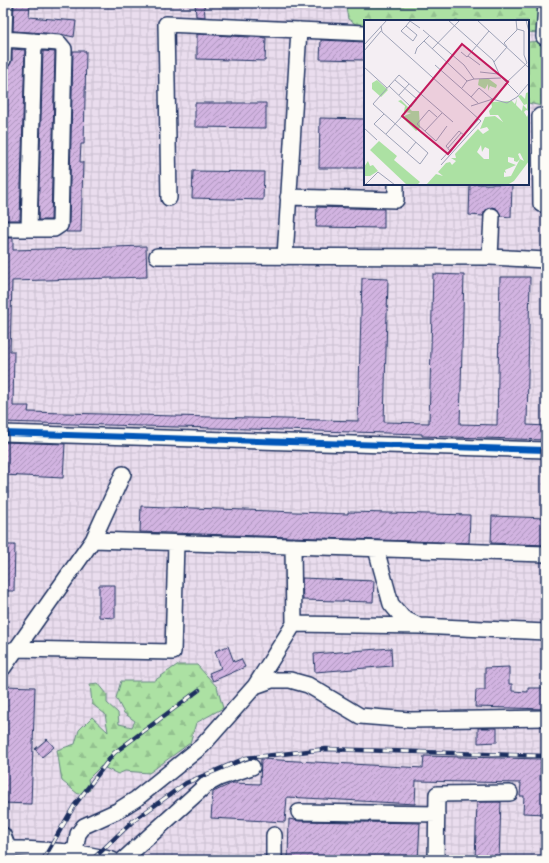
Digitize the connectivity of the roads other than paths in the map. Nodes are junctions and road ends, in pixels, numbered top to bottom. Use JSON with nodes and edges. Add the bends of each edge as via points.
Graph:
{"nodes":[{"id":1,"x":546,"y":3,"type":"edge"},
{"id":2,"x":4,"y":9,"type":"edge"},
{"id":3,"x":300,"y":30,"type":"junction"},
{"id":4,"x":364,"y":33,"type":"edge"},
{"id":5,"x":544,"y":37,"type":"dead end"},
{"id":6,"x":4,"y":39,"type":"edge"},
{"id":7,"x":34,"y":41,"type":"junction"},
{"id":8,"x":3,"y":60,"type":"edge"},
{"id":9,"x":546,"y":116,"type":"edge"},
{"id":10,"x":396,"y":185,"type":"edge"},
{"id":11,"x":288,"y":197,"type":"junction"},
{"id":12,"x":169,"y":198,"type":"dead end"},
{"id":13,"x":546,"y":204,"type":"edge"},
{"id":14,"x":492,"y":216,"type":"dead end"},
{"id":15,"x":3,"y":229,"type":"edge"},
{"id":16,"x":29,"y":229,"type":"junction"},
{"id":17,"x":157,"y":256,"type":"dead end"},
{"id":18,"x":285,"y":257,"type":"junction"},
{"id":19,"x":490,"y":257,"type":"junction"},
{"id":20,"x":546,"y":260,"type":"edge"},
{"id":21,"x":3,"y":433,"type":"edge"},
{"id":22,"x":546,"y":450,"type":"edge"},
{"id":23,"x":123,"y":474,"type":"dead end"},
{"id":24,"x":93,"y":540,"type":"junction"},
{"id":25,"x":176,"y":543,"type":"junction"},
{"id":26,"x":293,"y":546,"type":"junction"},
{"id":27,"x":376,"y":549,"type":"junction"},
{"id":28,"x":546,"y":554,"type":"edge"},
{"id":29,"x":294,"y":624,"type":"junction"},
{"id":30,"x":420,"y":626,"type":"junction"},
{"id":31,"x":546,"y":632,"type":"edge"},
{"id":32,"x":9,"y":652,"type":"edge"},
{"id":33,"x":3,"y":668,"type":"edge"},
{"id":34,"x":255,"y":686,"type":"junction"},
{"id":35,"x":546,"y":718,"type":"edge"},
{"id":36,"x":252,"y":767,"type":"dead end"},
{"id":37,"x":510,"y":793,"type":"dead end"},
{"id":38,"x":299,"y":812,"type":"dead end"},
{"id":39,"x":437,"y":814,"type":"junction"},
{"id":40,"x":274,"y":835,"type":"dead end"},
{"id":41,"x":6,"y":848,"type":"edge"},
{"id":42,"x":75,"y":852,"type":"junction"},
{"id":43,"x":112,"y":860,"type":"edge"},
{"id":44,"x":123,"y":860,"type":"edge"},
{"id":45,"x":274,"y":860,"type":"edge"},
{"id":46,"x":436,"y":860,"type":"edge"}],
"edges":[{"from":1,"to":5,"type":"street"},
{"from":2,"to":6,"type":"street"},
{"from":3,"to":4,"type":"street"},
{"from":3,"to":11,"type":"street"},
{"from":3,"to":12,"type":"street","via":[[166,24]]},
{"from":6,"to":7,"type":"street"},
{"from":6,"to":8,"type":"street"},
{"from":7,"to":16,"type":"street"},
{"from":7,"to":16,"type":"street","via":[[59,43],[64,49],[60,225],[54,229]]},
{"from":9,"to":13,"type":"street","via":[[540,116],[541,204]]},
{"from":10,"to":11,"type":"street","via":[[396,200]]},
{"from":11,"to":18,"type":"street"},
{"from":14,"to":19,"type":"street"},
{"from":15,"to":16,"type":"street"},
{"from":17,"to":18,"type":"street"},
{"from":18,"to":19,"type":"street"},
{"from":19,"to":20,"type":"street"},
{"from":21,"to":22,"type":"street"},
{"from":23,"to":24,"type":"street"},
{"from":24,"to":25,"type":"street"},
{"from":24,"to":32,"type":"street"},
{"from":25,"to":26,"type":"street"},
{"from":25,"to":32,"type":"street","via":[[173,652]]},
{"from":26,"to":27,"type":"street"},
{"from":26,"to":29,"type":"street"},
{"from":27,"to":28,"type":"street"},
{"from":27,"to":30,"type":"street","via":[[391,604],[403,618]]},
{"from":29,"to":30,"type":"street"},
{"from":29,"to":34,"type":"street"},
{"from":30,"to":31,"type":"street"},
{"from":32,"to":33,"type":"street"},
{"from":34,"to":35,"type":"street","via":[[272,680],[290,680],[308,685],[360,716],[410,720]]},
{"from":34,"to":42,"type":"street","via":[[202,746],[136,799],[84,826],[78,834]]},
{"from":36,"to":44,"type":"street","via":[[206,784]]},
{"from":37,"to":39,"type":"street","via":[[437,794]]},
{"from":38,"to":39,"type":"street"},
{"from":39,"to":46,"type":"street"},
{"from":40,"to":45,"type":"street"},
{"from":41,"to":42,"type":"street"},
{"from":42,"to":43,"type":"street"}]}
